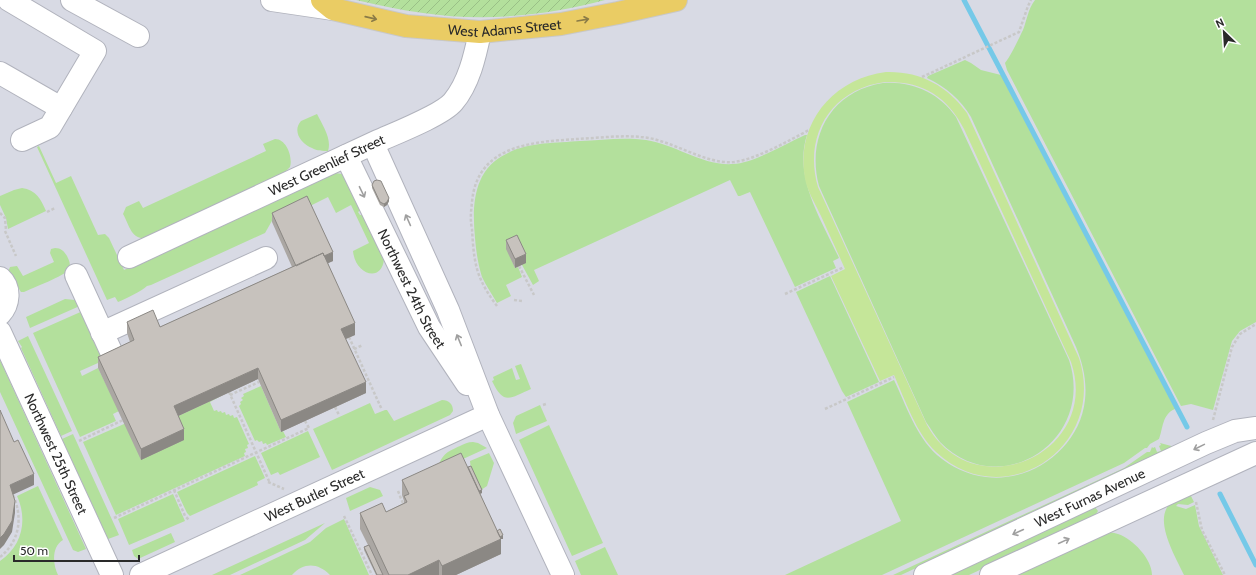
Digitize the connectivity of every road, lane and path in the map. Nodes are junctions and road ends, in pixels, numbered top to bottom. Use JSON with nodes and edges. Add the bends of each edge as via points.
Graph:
{"nodes":[{"id":1,"x":9,"y":0,"type":"edge"},
{"id":2,"x":72,"y":0,"type":"edge"},
{"id":3,"x":272,"y":0,"type":"edge"},
{"id":4,"x":638,"y":0,"type":"edge"},
{"id":5,"x":676,"y":0,"type":"edge"},
{"id":6,"x":1031,"y":0,"type":"edge"},
{"id":7,"x":328,"y":4,"type":"edge"},
{"id":8,"x":618,"y":13,"type":"junction"},
{"id":9,"x":480,"y":32,"type":"junction"},
{"id":10,"x":138,"y":36,"type":"dead end"},
{"id":11,"x":0,"y":73,"type":"edge"},
{"id":12,"x":922,"y":77,"type":"dead end"},
{"id":13,"x":61,"y":108,"type":"junction"},
{"id":14,"x":809,"y":130,"type":"dead end"},
{"id":15,"x":22,"y":140,"type":"dead end"},
{"id":16,"x":373,"y":144,"type":"junction"},
{"id":17,"x":346,"y":156,"type":"junction"},
{"id":18,"x":55,"y":208,"type":"dead end"},
{"id":19,"x":47,"y":212,"type":"dead end"},
{"id":20,"x":0,"y":213,"type":"edge"},
{"id":21,"x":16,"y":256,"type":"dead end"},
{"id":22,"x":129,"y":257,"type":"dead end"},
{"id":23,"x":266,"y":258,"type":"dead end"},
{"id":24,"x":520,"y":266,"type":"edge"},
{"id":25,"x":844,"y":267,"type":"dead end"},
{"id":26,"x":76,"y":275,"type":"dead end"},
{"id":27,"x":0,"y":278,"type":"edge"},
{"id":28,"x":785,"y":294,"type":"dead end"},
{"id":29,"x":534,"y":296,"type":"dead end"},
{"id":30,"x":514,"y":300,"type":"dead end"},
{"id":31,"x":522,"y":301,"type":"dead end"},
{"id":32,"x":496,"y":306,"type":"dead end"},
{"id":33,"x":0,"y":314,"type":"edge"},
{"id":34,"x":1256,"y":324,"type":"edge"},
{"id":35,"x":0,"y":332,"type":"edge"},
{"id":36,"x":102,"y":333,"type":"junction"},
{"id":37,"x":349,"y":337,"type":"edge"},
{"id":38,"x":363,"y":345,"type":"dead end"},
{"id":39,"x":354,"y":349,"type":"junction"},
{"id":40,"x":114,"y":358,"type":"edge"},
{"id":41,"x":894,"y":377,"type":"dead end"},
{"id":42,"x":259,"y":382,"type":"edge"},
{"id":43,"x":335,"y":407,"type":"edge"},
{"id":44,"x":825,"y":409,"type":"dead end"},
{"id":45,"x":382,"y":410,"type":"dead end"},
{"id":46,"x":339,"y":415,"type":"dead end"},
{"id":47,"x":488,"y":415,"type":"junction"},
{"id":48,"x":123,"y":420,"type":"edge"},
{"id":49,"x":305,"y":421,"type":"edge"},
{"id":50,"x":1212,"y":423,"type":"dead end"},
{"id":51,"x":1256,"y":428,"type":"edge"},
{"id":52,"x":79,"y":441,"type":"dead end"},
{"id":53,"x":256,"y":452,"type":"junction"},
{"id":54,"x":1256,"y":453,"type":"edge"},
{"id":55,"x":174,"y":490,"type":"junction"},
{"id":56,"x":287,"y":490,"type":"dead end"},
{"id":57,"x":398,"y":491,"type":"dead end"},
{"id":58,"x":13,"y":495,"type":"edge"},
{"id":59,"x":1195,"y":497,"type":"dead end"},
{"id":60,"x":407,"y":510,"type":"edge"},
{"id":61,"x":344,"y":516,"type":"dead end"},
{"id":62,"x":114,"y":518,"type":"dead end"},
{"id":63,"x":189,"y":520,"type":"dead end"},
{"id":64,"x":0,"y":557,"type":"edge"},
{"id":65,"x":112,"y":575,"type":"edge"},
{"id":66,"x":141,"y":575,"type":"edge"},
{"id":67,"x":372,"y":575,"type":"edge"},
{"id":68,"x":563,"y":575,"type":"edge"},
{"id":69,"x":925,"y":575,"type":"edge"},
{"id":70,"x":991,"y":575,"type":"edge"},
{"id":71,"x":1225,"y":575,"type":"edge"}],
"edges":[{"from":1,"to":13,"type":"street","via":[[95,51]]},
{"from":2,"to":10,"type":"street"},
{"from":3,"to":7,"type":"street","name":"West Adams Street"},
{"from":4,"to":8,"type":"main road"},
{"from":5,"to":8,"type":"main road","name":"West Adams Street"},
{"from":6,"to":12,"type":"path","via":[[1019,32]]},
{"from":7,"to":9,"type":"main road","name":"West Adams Street","one_way":true,"via":[[406,26]]},
{"from":9,"to":8,"type":"main road","name":"West Adams Street","one_way":true,"via":[[561,24]]},
{"from":9,"to":16,"type":"street","name":"West Greenlief Street","via":[[463,89],[452,103],[436,114]]},
{"from":11,"to":13,"type":"street"},
{"from":13,"to":15,"type":"street","via":[[50,127]]},
{"from":14,"to":32,"type":"path","via":[[748,158],[733,162],[718,161],[657,139],[640,137],[530,144],[504,152],[488,164],[478,179],[471,215],[477,266]]},
{"from":16,"to":17,"type":"street","name":"West Greenlief Street"},
{"from":47,"to":16,"type":"street","name":"Northwest 24th Street","one_way":true,"via":[[448,310]]},
{"from":17,"to":22,"type":"street","name":"West Greenlief Street"},
{"from":17,"to":47,"type":"street","name":"Northwest 24th Street","one_way":true,"via":[[429,327]]},
{"from":18,"to":19,"type":"path"},
{"from":20,"to":21,"type":"path","via":[[5,218],[6,231]]},
{"from":23,"to":36,"type":"street"},
{"from":24,"to":29,"type":"path"},
{"from":25,"to":28,"type":"path"},
{"from":26,"to":36,"type":"street"},
{"from":27,"to":33,"type":"street","via":[[8,295]]},
{"from":30,"to":31,"type":"path"},
{"from":34,"to":50,"type":"path","via":[[1240,334],[1232,347]]},
{"from":35,"to":65,"type":"street","name":"Northwest 25th Street"},
{"from":36,"to":40,"type":"street"},
{"from":37,"to":39,"type":"path"},
{"from":38,"to":39,"type":"path"},
{"from":39,"to":45,"type":"path"},
{"from":41,"to":44,"type":"path"},
{"from":42,"to":53,"type":"path","via":[[229,394]]},
{"from":43,"to":46,"type":"path"},
{"from":47,"to":66,"type":"street","name":"West Butler Street"},
{"from":47,"to":68,"type":"street","name":"Northwest 24th Street"},
{"from":48,"to":52,"type":"path"},
{"from":49,"to":53,"type":"path","via":[[310,428]]},
{"from":51,"to":69,"type":"street","name":"West Furnas Avenue","one_way":true,"via":[[1234,431],[1206,443]]},
{"from":53,"to":55,"type":"path"},
{"from":53,"to":56,"type":"path","via":[[269,482]]},
{"from":70,"to":54,"type":"street","name":"West Furnas Avenue","one_way":true},
{"from":55,"to":62,"type":"path"},
{"from":55,"to":63,"type":"path"},
{"from":57,"to":60,"type":"path"},
{"from":58,"to":64,"type":"path","via":[[18,512],[18,528],[13,541]]},
{"from":59,"to":71,"type":"path","via":[[1202,530]]},
{"from":61,"to":67,"type":"path"}]}
